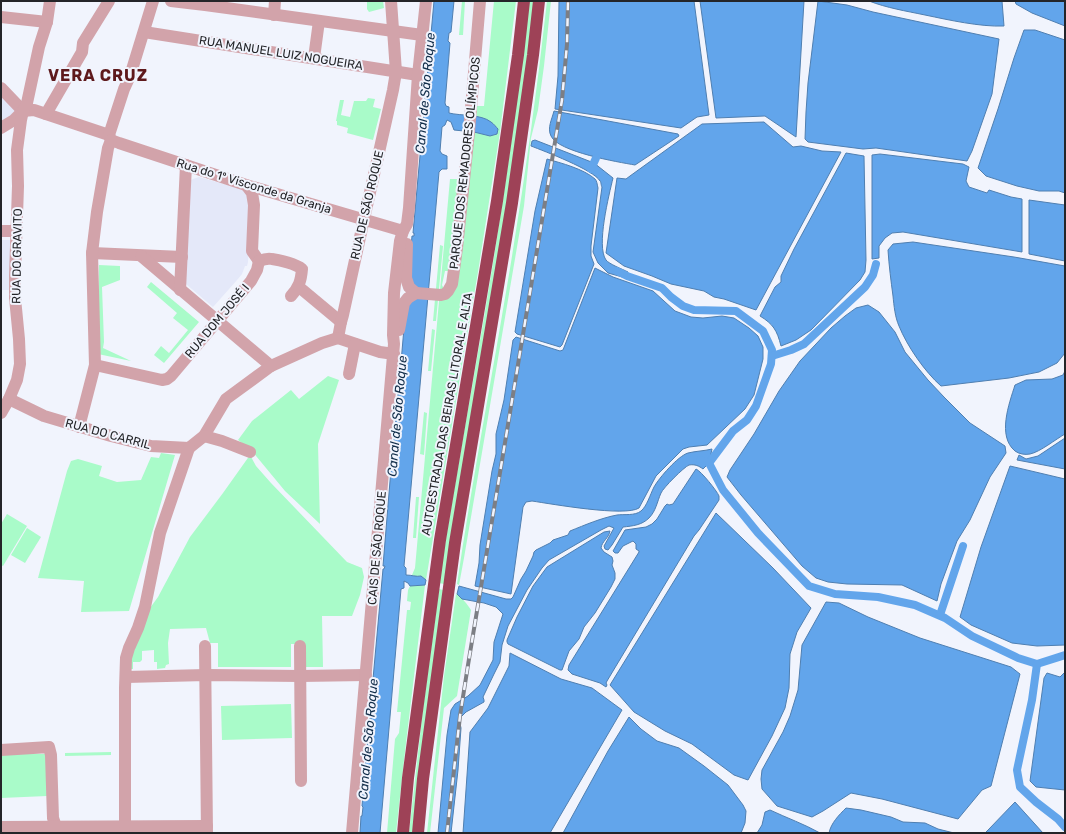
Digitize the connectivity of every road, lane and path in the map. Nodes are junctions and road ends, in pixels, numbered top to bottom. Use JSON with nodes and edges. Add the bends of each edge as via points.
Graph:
{"nodes":[{"id":1,"x":50,"y":1,"type":"edge"},
{"id":2,"x":109,"y":1,"type":"edge"},
{"id":3,"x":154,"y":1,"type":"edge"},
{"id":4,"x":171,"y":1,"type":"edge"},
{"id":5,"x":275,"y":1,"type":"edge"},
{"id":6,"x":391,"y":1,"type":"edge"},
{"id":7,"x":426,"y":1,"type":"edge"},
{"id":8,"x":480,"y":1,"type":"edge"},
{"id":9,"x":524,"y":1,"type":"edge"},
{"id":10,"x":539,"y":1,"type":"edge"},
{"id":11,"x":205,"y":3,"type":"edge"},
{"id":12,"x":274,"y":15,"type":"junction"},
{"id":13,"x":1,"y":17,"type":"edge"},
{"id":14,"x":319,"y":21,"type":"junction"},
{"id":15,"x":47,"y":22,"type":"junction"},
{"id":16,"x":394,"y":31,"type":"junction"},
{"id":17,"x":144,"y":32,"type":"junction"},
{"id":18,"x":422,"y":35,"type":"junction"},
{"id":19,"x":314,"y":58,"type":"junction"},
{"id":20,"x":396,"y":72,"type":"junction"},
{"id":21,"x":418,"y":75,"type":"junction"},
{"id":22,"x":1,"y":88,"type":"edge"},
{"id":23,"x":23,"y":111,"type":"junction"},
{"id":24,"x":46,"y":114,"type":"junction"},
{"id":25,"x":1,"y":128,"type":"edge"},
{"id":26,"x":110,"y":138,"type":"junction"},
{"id":27,"x":186,"y":165,"type":"junction"},
{"id":28,"x":246,"y":185,"type":"junction"},
{"id":29,"x":364,"y":219,"type":"junction"},
{"id":30,"x":1,"y":231,"type":"edge"},
{"id":31,"x":16,"y":231,"type":"junction"},
{"id":32,"x":403,"y":231,"type":"junction"},
{"id":33,"x":92,"y":253,"type":"junction"},
{"id":34,"x":141,"y":256,"type":"junction"},
{"id":35,"x":182,"y":257,"type":"junction"},
{"id":36,"x":259,"y":261,"type":"junction"},
{"id":37,"x":180,"y":290,"type":"junction"},
{"id":38,"x":416,"y":293,"type":"junction"},
{"id":39,"x":217,"y":320,"type":"junction"},
{"id":40,"x":341,"y":322,"type":"junction"},
{"id":41,"x":338,"y":338,"type":"junction"},
{"id":42,"x":355,"y":344,"type":"junction"},
{"id":43,"x":396,"y":344,"type":"junction"},
{"id":44,"x":95,"y":365,"type":"junction"},
{"id":45,"x":270,"y":366,"type":"junction"},
{"id":46,"x":349,"y":374,"type":"dead end"},
{"id":47,"x":9,"y":399,"type":"junction"},
{"id":48,"x":1,"y":413,"type":"edge"},
{"id":49,"x":79,"y":427,"type":"junction"},
{"id":50,"x":204,"y":436,"type":"junction"},
{"id":51,"x":189,"y":448,"type":"junction"},
{"id":52,"x":250,"y":452,"type":"dead end"},
{"id":53,"x":205,"y":646,"type":"dead end"},
{"id":54,"x":300,"y":646,"type":"dead end"},
{"id":55,"x":366,"y":675,"type":"junction"},
{"id":56,"x":206,"y":676,"type":"junction"},
{"id":57,"x":300,"y":676,"type":"junction"},
{"id":58,"x":126,"y":677,"type":"junction"},
{"id":59,"x":1,"y":750,"type":"edge"},
{"id":60,"x":301,"y":781,"type":"dead end"},
{"id":61,"x":125,"y":826,"type":"junction"},
{"id":62,"x":1,"y":827,"type":"edge"},
{"id":63,"x":57,"y":830,"type":"edge"},
{"id":64,"x":207,"y":830,"type":"edge"},
{"id":65,"x":352,"y":833,"type":"edge"},
{"id":66,"x":403,"y":833,"type":"edge"},
{"id":67,"x":418,"y":833,"type":"edge"}],
"edges":[{"from":1,"to":15,"type":"street","name":"RUA DO GRAVITO"},
{"from":2,"to":24,"type":"street","via":[[83,43],[82,52]]},
{"from":3,"to":17,"type":"street"},
{"from":4,"to":11,"type":"street"},
{"from":5,"to":12,"type":"street"},
{"from":6,"to":16,"type":"street","name":"RUA DE SÃO ROQUE"},
{"from":7,"to":18,"type":"street","name":"CAIS DE SÃO ROQUE"},
{"from":8,"to":38,"type":"street","name":"PARQUE DOS REMADORES OLÍMPICOS","via":[[454,272],[450,288],[445,294]]},
{"from":9,"to":66,"type":"highway","name":"AUTOESTRADA DAS BEIRAS LITORAL E ALTA","via":[[497,201],[440,540]]},
{"from":10,"to":67,"type":"highway","via":[[512,203],[455,543]]},
{"from":11,"to":12,"type":"street"},
{"from":12,"to":14,"type":"street"},
{"from":13,"to":15,"type":"street"},
{"from":14,"to":16,"type":"street"},
{"from":14,"to":19,"type":"street"},
{"from":15,"to":23,"type":"street","name":"RUA DO GRAVITO"},
{"from":16,"to":18,"type":"street"},
{"from":16,"to":20,"type":"street","name":"RUA DE SÃO ROQUE"},
{"from":17,"to":19,"type":"street","name":"RUA MANUEL LUIZ NOGUEIRA"},
{"from":17,"to":26,"type":"street"},
{"from":18,"to":21,"type":"street","name":"CAIS DE SÃO ROQUE"},
{"from":19,"to":20,"type":"street","name":"RUA MANUEL LUIZ NOGUEIRA"},
{"from":20,"to":21,"type":"street","name":"RUA MANUEL LUIZ NOGUEIRA"},
{"from":20,"to":29,"type":"street","name":"RUA DE SÃO ROQUE"},
{"from":21,"to":32,"type":"street","name":"CAIS DE SÃO ROQUE","via":[[409,208],[407,224]]},
{"from":22,"to":23,"type":"street"},
{"from":23,"to":24,"type":"street","name":"Rua do 1º Visconde da Granja","via":[[34,110]]},
{"from":23,"to":25,"type":"street"},
{"from":23,"to":31,"type":"street","name":"RUA DO GRAVITO","via":[[17,150]]},
{"from":24,"to":26,"type":"street","name":"Rua do 1º Visconde da Granja"},
{"from":26,"to":27,"type":"street","name":"Rua do 1º Visconde da Granja"},
{"from":26,"to":33,"type":"street"},
{"from":27,"to":28,"type":"street","name":"Rua do 1º Visconde da Granja"},
{"from":27,"to":35,"type":"street"},
{"from":28,"to":29,"type":"street","name":"Rua do 1º Visconde da Granja"},
{"from":28,"to":36,"type":"street","via":[[252,193],[254,205],[252,251]]},
{"from":29,"to":32,"type":"street","name":"Rua do 1º Visconde da Granja"},
{"from":29,"to":40,"type":"street","name":"RUA DE SÃO ROQUE"},
{"from":30,"to":31,"type":"street"},
{"from":31,"to":47,"type":"street","name":"RUA DO GRAVITO","via":[[15,298],[20,364]]},
{"from":32,"to":38,"type":"street","via":[[407,237],[406,278]]},
{"from":32,"to":43,"type":"street","name":"CAIS DE SÃO ROQUE","via":[[394,293],[392,336]]},
{"from":33,"to":34,"type":"street"},
{"from":33,"to":44,"type":"street"},
{"from":34,"to":35,"type":"street"},
{"from":34,"to":37,"type":"street"},
{"from":35,"to":37,"type":"street"},
{"from":36,"to":39,"type":"street","name":"RUA DOM JOSÉ I","via":[[251,281]]},
{"from":36,"to":40,"type":"street","via":[[271,259],[298,265],[302,269],[302,276],[295,292]]},
{"from":37,"to":39,"type":"street"},
{"from":38,"to":43,"type":"street","via":[[404,303]]},
{"from":39,"to":44,"type":"street","name":"RUA DOM JOSÉ I","via":[[167,379]]},
{"from":39,"to":45,"type":"street"},
{"from":40,"to":41,"type":"street","name":"RUA DE SÃO ROQUE"},
{"from":41,"to":42,"type":"street"},
{"from":41,"to":45,"type":"street"},
{"from":42,"to":43,"type":"street","via":[[380,352]]},
{"from":42,"to":46,"type":"street"},
{"from":43,"to":55,"type":"street","name":"CAIS DE SÃO ROQUE"},
{"from":44,"to":49,"type":"street"},
{"from":45,"to":50,"type":"street","via":[[226,399]]},
{"from":47,"to":48,"type":"street","name":"RUA DO GRAVITO"},
{"from":47,"to":49,"type":"street","name":"RUA DO CARRIL","via":[[44,416]]},
{"from":49,"to":51,"type":"street","name":"RUA DO CARRIL","via":[[151,446]]},
{"from":50,"to":51,"type":"street"},
{"from":50,"to":52,"type":"street","via":[[222,440]]},
{"from":51,"to":58,"type":"street","via":[[160,533],[145,607],[128,653]]},
{"from":53,"to":56,"type":"street"},
{"from":54,"to":57,"type":"street"},
{"from":55,"to":57,"type":"street"},
{"from":55,"to":65,"type":"street","name":"CAIS DE SÃO ROQUE"},
{"from":56,"to":57,"type":"street"},
{"from":56,"to":58,"type":"street"},
{"from":56,"to":64,"type":"street"},
{"from":57,"to":60,"type":"street"},
{"from":58,"to":61,"type":"street"},
{"from":59,"to":63,"type":"street","via":[[49,747],[53,818]]},
{"from":61,"to":63,"type":"street"},
{"from":61,"to":64,"type":"street"},
{"from":62,"to":63,"type":"street"}]}
